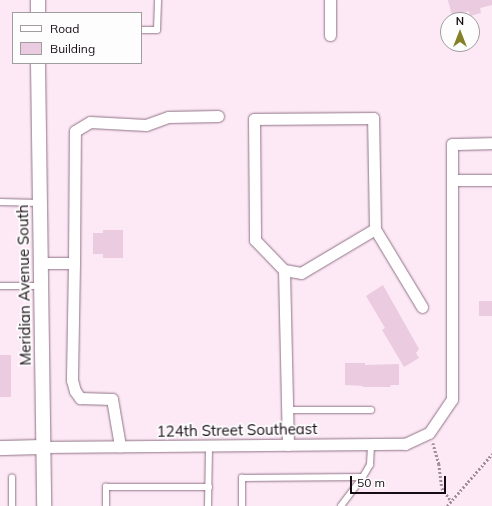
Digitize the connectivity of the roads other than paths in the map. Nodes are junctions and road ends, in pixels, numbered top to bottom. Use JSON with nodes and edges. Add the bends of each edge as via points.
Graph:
{"nodes":[{"id":1,"x":38,"y":0,"type":"edge"},
{"id":2,"x":158,"y":0,"type":"edge"},
{"id":3,"x":330,"y":0,"type":"edge"},
{"id":4,"x":38,"y":12,"type":"edge"},
{"id":5,"x":142,"y":30,"type":"edge"},
{"id":6,"x":330,"y":35,"type":"dead end"},
{"id":7,"x":38,"y":64,"type":"edge"},
{"id":8,"x":218,"y":116,"type":"dead end"},
{"id":9,"x":492,"y":143,"type":"edge"},
{"id":10,"x":452,"y":180,"type":"junction"},
{"id":11,"x":492,"y":180,"type":"edge"},
{"id":12,"x":0,"y":202,"type":"edge"},
{"id":13,"x":40,"y":203,"type":"junction"},
{"id":14,"x":375,"y":229,"type":"junction"},
{"id":15,"x":41,"y":263,"type":"junction"},
{"id":16,"x":74,"y":263,"type":"junction"},
{"id":17,"x":284,"y":270,"type":"junction"},
{"id":18,"x":0,"y":286,"type":"edge"},
{"id":19,"x":42,"y":286,"type":"junction"},
{"id":20,"x":422,"y":307,"type":"dead end"},
{"id":21,"x":288,"y":410,"type":"junction"},
{"id":22,"x":371,"y":410,"type":"dead end"},
{"id":23,"x":370,"y":444,"type":"junction"},
{"id":24,"x":288,"y":445,"type":"junction"},
{"id":25,"x":120,"y":446,"type":"junction"},
{"id":26,"x":209,"y":446,"type":"junction"},
{"id":27,"x":44,"y":447,"type":"junction"},
{"id":28,"x":0,"y":448,"type":"edge"},
{"id":29,"x":363,"y":477,"type":"junction"},
{"id":30,"x":12,"y":478,"type":"dead end"},
{"id":31,"x":209,"y":488,"type":"junction"},
{"id":32,"x":12,"y":506,"type":"edge"},
{"id":33,"x":44,"y":506,"type":"edge"},
{"id":34,"x":106,"y":506,"type":"edge"},
{"id":35,"x":208,"y":506,"type":"edge"},
{"id":36,"x":242,"y":506,"type":"edge"},
{"id":37,"x":342,"y":506,"type":"edge"}],
"edges":[{"from":1,"to":4,"type":"street"},
{"from":2,"to":5,"type":"lane","via":[[158,30]]},
{"from":3,"to":6,"type":"street"},
{"from":7,"to":13,"type":"street","name":"Meridian Avenue South"},
{"from":8,"to":16,"type":"street","via":[[168,117],[146,125],[90,122],[75,131]]},
{"from":9,"to":10,"type":"street","via":[[452,144]]},
{"from":10,"to":11,"type":"street"},
{"from":10,"to":23,"type":"street","name":"124th Street Southeast","via":[[452,399],[429,433],[405,444]]},
{"from":12,"to":13,"type":"lane"},
{"from":13,"to":15,"type":"street","name":"Meridian Avenue South"},
{"from":14,"to":17,"type":"street","via":[[301,273]]},
{"from":14,"to":17,"type":"street","via":[[373,118],[254,119],[255,240]]},
{"from":14,"to":20,"type":"street"},
{"from":15,"to":16,"type":"street"},
{"from":15,"to":19,"type":"street","name":"Meridian Avenue South"},
{"from":16,"to":25,"type":"street","via":[[74,391],[80,398],[112,399]]},
{"from":17,"to":21,"type":"street"},
{"from":18,"to":19,"type":"lane"},
{"from":19,"to":27,"type":"street","name":"Meridian Avenue South"},
{"from":21,"to":22,"type":"lane"},
{"from":21,"to":24,"type":"street"},
{"from":23,"to":24,"type":"street","name":"124th Street Southeast"},
{"from":23,"to":29,"type":"lane","via":[[370,465]]},
{"from":24,"to":26,"type":"street","name":"124th Street Southeast"},
{"from":25,"to":26,"type":"street","name":"124th Street Southeast"},
{"from":25,"to":27,"type":"street","name":"124th Street Southeast"},
{"from":26,"to":31,"type":"lane"},
{"from":27,"to":28,"type":"street"},
{"from":27,"to":33,"type":"street","name":"Meridian Avenue South"},
{"from":29,"to":36,"type":"lane","via":[[242,478]]},
{"from":29,"to":37,"type":"lane"},
{"from":30,"to":32,"type":"lane"},
{"from":31,"to":34,"type":"lane","via":[[106,487]]},
{"from":31,"to":35,"type":"lane"}]}
